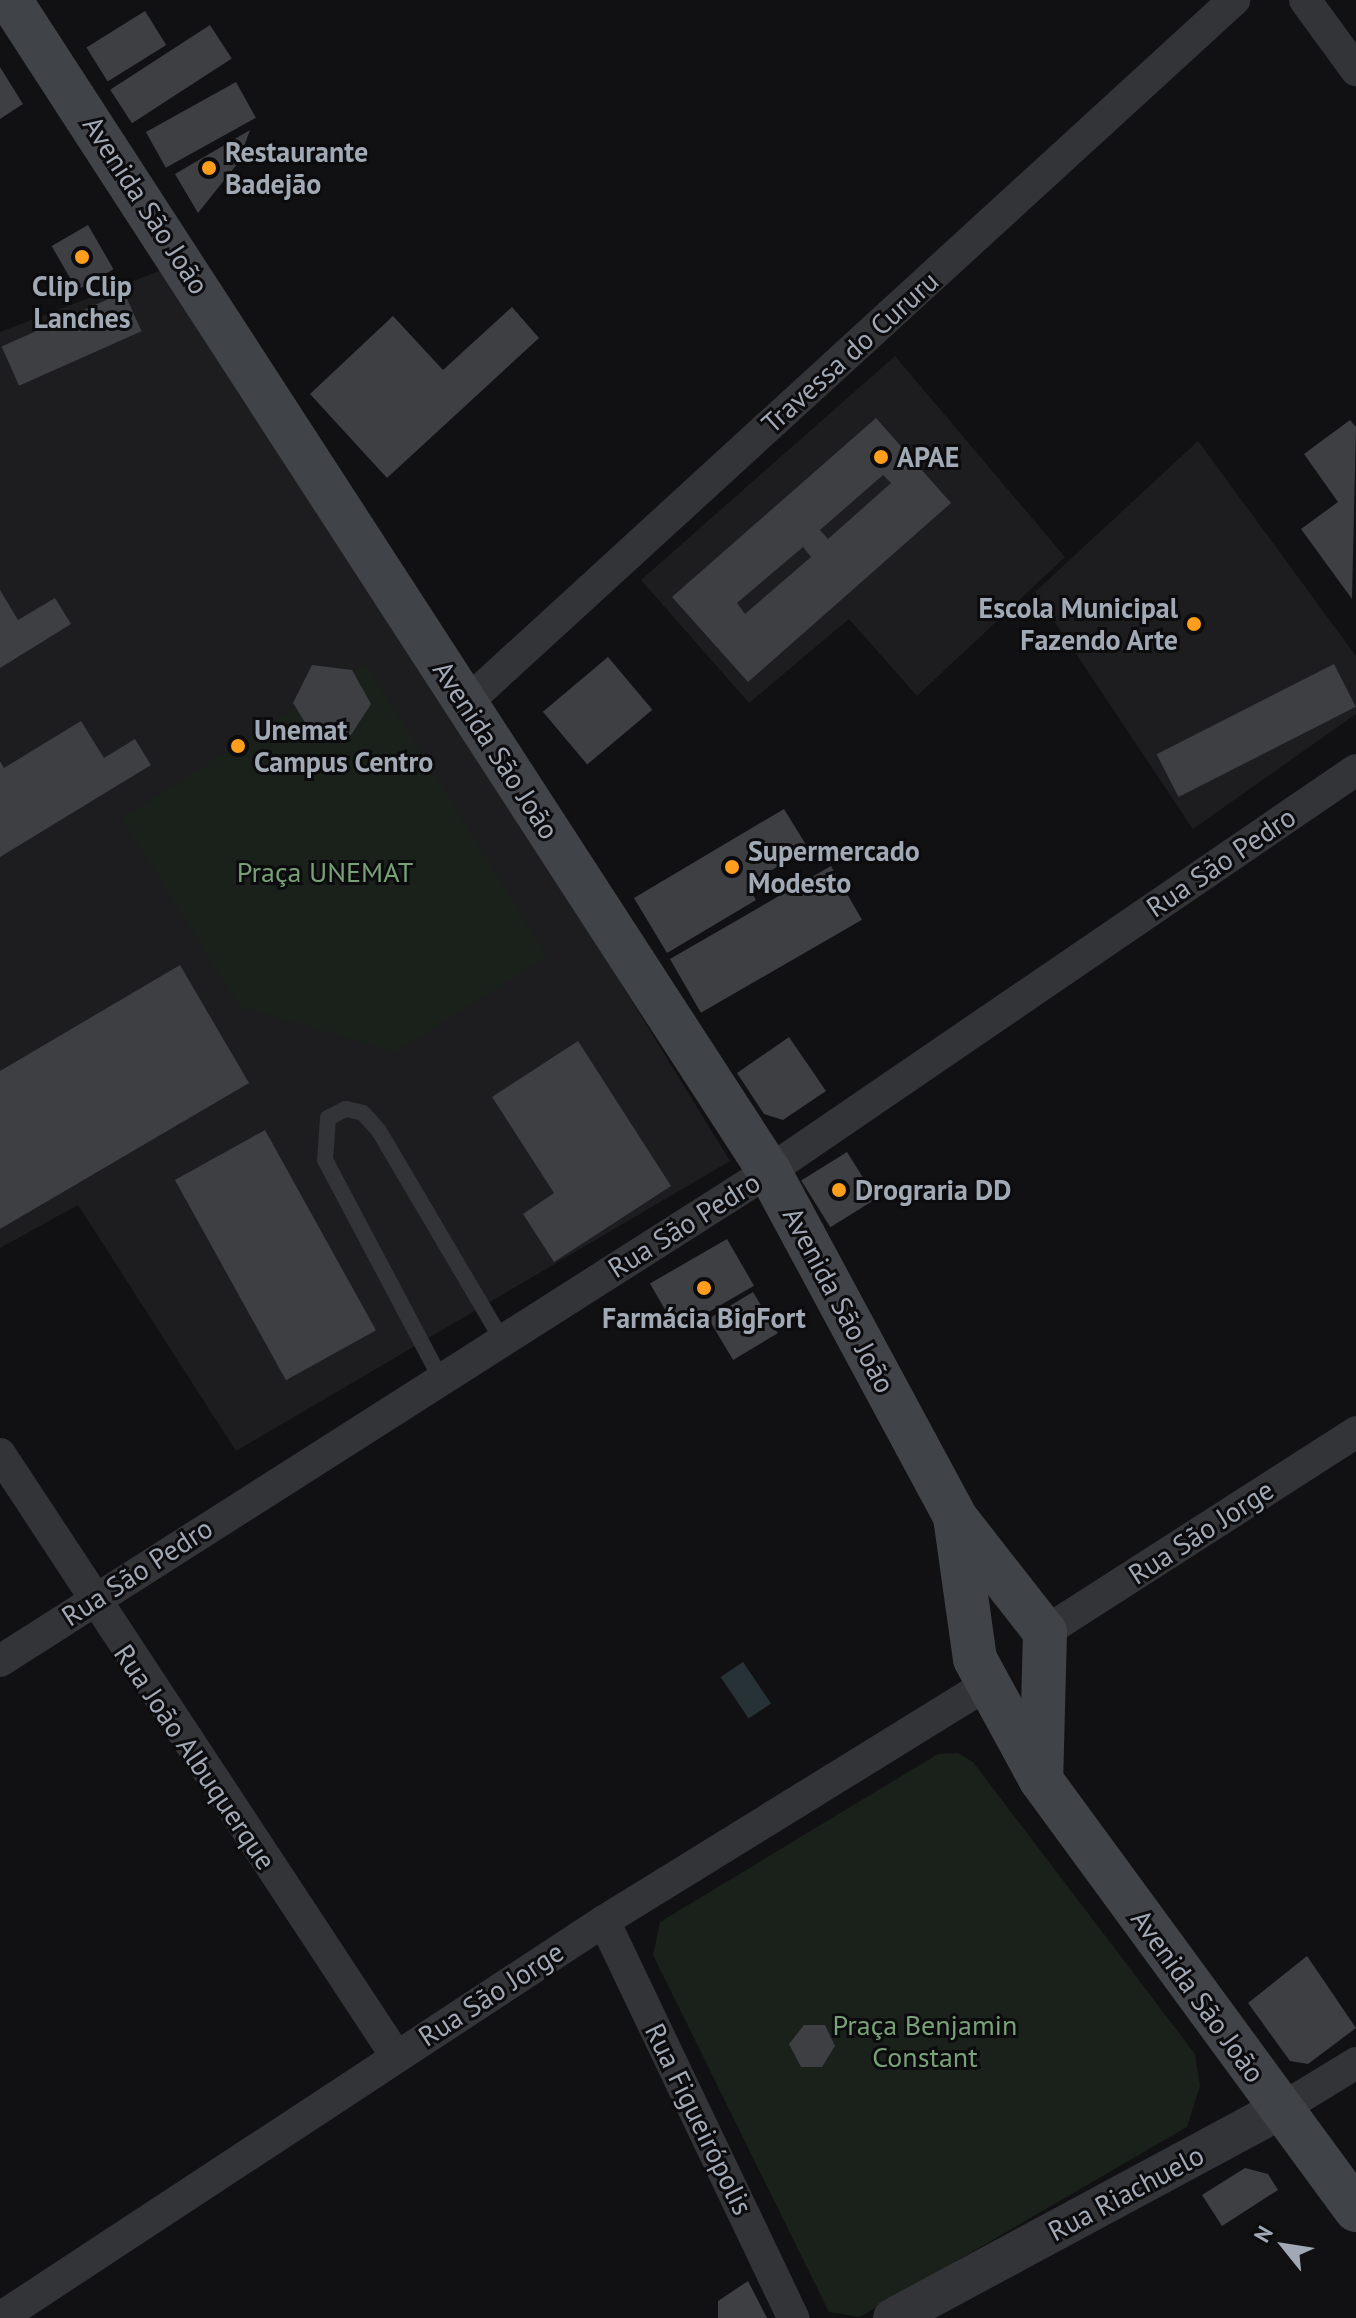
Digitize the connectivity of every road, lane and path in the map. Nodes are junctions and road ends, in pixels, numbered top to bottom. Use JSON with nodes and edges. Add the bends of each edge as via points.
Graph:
{"nodes":[{"id":1,"x":10,"y":0,"type":"edge"},
{"id":2,"x":1234,"y":0,"type":"edge"},
{"id":3,"x":1305,"y":0,"type":"edge"},
{"id":4,"x":1356,"y":70,"type":"edge"},
{"id":5,"x":465,"y":704,"type":"junction"},
{"id":6,"x":1356,"y":770,"type":"edge"},
{"id":7,"x":769,"y":1171,"type":"junction"},
{"id":8,"x":502,"y":1340,"type":"junction"},
{"id":9,"x":441,"y":1379,"type":"junction"},
{"id":10,"x":1356,"y":1432,"type":"edge"},
{"id":11,"x":0,"y":1454,"type":"edge"},
{"id":12,"x":955,"y":1517,"type":"junction"},
{"id":13,"x":91,"y":1601,"type":"junction"},
{"id":14,"x":1041,"y":1638,"type":"junction"},
{"id":15,"x":970,"y":1639,"type":"junction"},
{"id":16,"x":0,"y":1661,"type":"edge"},
{"id":17,"x":989,"y":1683,"type":"junction"},
{"id":18,"x":1041,"y":1780,"type":"junction"},
{"id":19,"x":604,"y":1921,"type":"junction"},
{"id":20,"x":396,"y":2056,"type":"junction"},
{"id":21,"x":1356,"y":2063,"type":"edge"},
{"id":22,"x":1281,"y":2109,"type":"junction"},
{"id":23,"x":1356,"y":2210,"type":"edge"},
{"id":24,"x":0,"y":2318,"type":"edge"},
{"id":25,"x":793,"y":2318,"type":"edge"},
{"id":26,"x":893,"y":2318,"type":"edge"}],
"edges":[{"from":1,"to":5,"type":"main road","name":"Avenida São João"},
{"from":2,"to":5,"type":"street","name":"Travessa do Cururu"},
{"from":3,"to":4,"type":"street"},
{"from":5,"to":7,"type":"main road","name":"Avenida São João"},
{"from":6,"to":7,"type":"street","name":"Rua São Pedro"},
{"from":7,"to":8,"type":"street","name":"Rua São Pedro"},
{"from":7,"to":12,"type":"main road","name":"Avenida São João"},
{"from":8,"to":9,"type":"street","name":"Rua São Pedro"},
{"from":8,"to":9,"type":"lane","via":[[379,1131],[363,1113],[346,1109],[328,1118],[325,1160]]},
{"from":9,"to":13,"type":"street","name":"Rua São Pedro"},
{"from":10,"to":14,"type":"street","name":"Rua São Jorge"},
{"from":11,"to":13,"type":"street","name":"Rua João Albuquerque"},
{"from":12,"to":14,"type":"main road","name":"Avenida São João"},
{"from":12,"to":15,"type":"main road","name":"Avenida São João"},
{"from":13,"to":16,"type":"street","name":"Rua São Pedro"},
{"from":13,"to":20,"type":"street","name":"Rua João Albuquerque"},
{"from":14,"to":15,"type":"main road","via":[[990,1615]]},
{"from":14,"to":17,"type":"main road","via":[[1014,1687]]},
{"from":14,"to":18,"type":"main road"},
{"from":15,"to":17,"type":"main road","name":"Avenida São João"},
{"from":17,"to":18,"type":"main road","name":"Avenida São João"},
{"from":17,"to":19,"type":"street","name":"Rua São Jorge"},
{"from":18,"to":22,"type":"main road","name":"Avenida São João"},
{"from":19,"to":20,"type":"street","name":"Rua São Jorge"},
{"from":19,"to":25,"type":"street","name":"Rua Figueirópolis"},
{"from":20,"to":24,"type":"street","name":"Rua São Jorge"},
{"from":21,"to":22,"type":"street","name":"Rua Riachuelo"},
{"from":22,"to":23,"type":"main road","name":"Avenida São João"},
{"from":22,"to":26,"type":"street","name":"Rua Riachuelo"}]}
